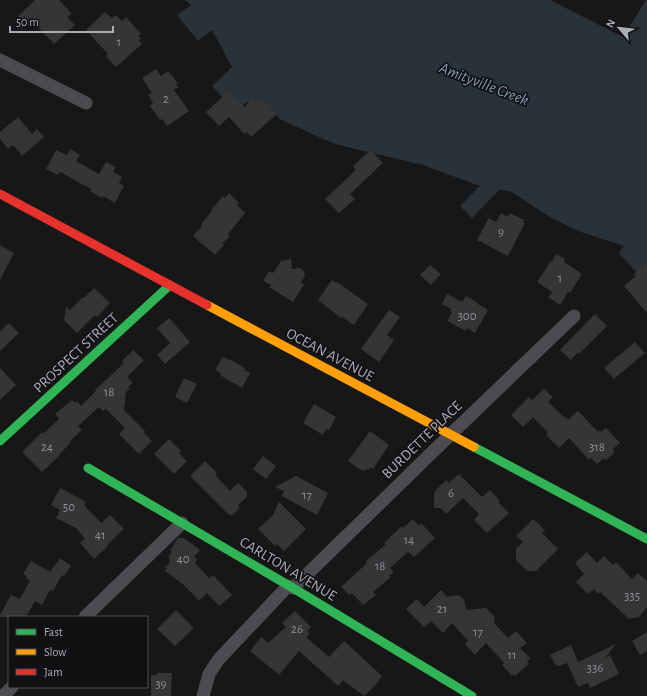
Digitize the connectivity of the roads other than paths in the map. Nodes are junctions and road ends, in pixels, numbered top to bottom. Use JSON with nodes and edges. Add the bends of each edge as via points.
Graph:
{"nodes":[{"id":1,"x":0,"y":60,"type":"edge"},
{"id":2,"x":86,"y":103,"type":"dead end"},
{"id":3,"x":0,"y":194,"type":"edge"},
{"id":4,"x":170,"y":285,"type":"junction"},
{"id":5,"x":574,"y":316,"type":"dead end"},
{"id":6,"x":450,"y":435,"type":"junction"},
{"id":7,"x":0,"y":441,"type":"edge"},
{"id":8,"x":88,"y":468,"type":"dead end"},
{"id":9,"x":182,"y":523,"type":"junction"},
{"id":10,"x":647,"y":539,"type":"edge"},
{"id":11,"x":290,"y":587,"type":"junction"},
{"id":12,"x":86,"y":616,"type":"edge"},
{"id":13,"x":11,"y":688,"type":"edge"},
{"id":14,"x":3,"y":696,"type":"edge"},
{"id":15,"x":204,"y":696,"type":"edge"},
{"id":16,"x":472,"y":696,"type":"edge"}],
"edges":[{"from":1,"to":2,"type":"street"},
{"from":3,"to":4,"type":"street","name":"OCEAN AVENUE"},
{"from":4,"to":6,"type":"street","name":"OCEAN AVENUE"},
{"from":4,"to":7,"type":"street","name":"PROSPECT STREET"},
{"from":5,"to":6,"type":"street","name":"BURDETTE PLACE"},
{"from":6,"to":10,"type":"street","name":"OCEAN AVENUE"},
{"from":6,"to":11,"type":"street","name":"BURDETTE PLACE"},
{"from":8,"to":9,"type":"street","name":"CARLTON AVENUE"},
{"from":9,"to":11,"type":"street","name":"CARLTON AVENUE"},
{"from":9,"to":12,"type":"street"},
{"from":11,"to":15,"type":"street","name":"BURDETTE PLACE","via":[[219,658],[209,674]]},
{"from":11,"to":16,"type":"street","name":"CARLTON AVENUE"},
{"from":13,"to":14,"type":"street"}]}
